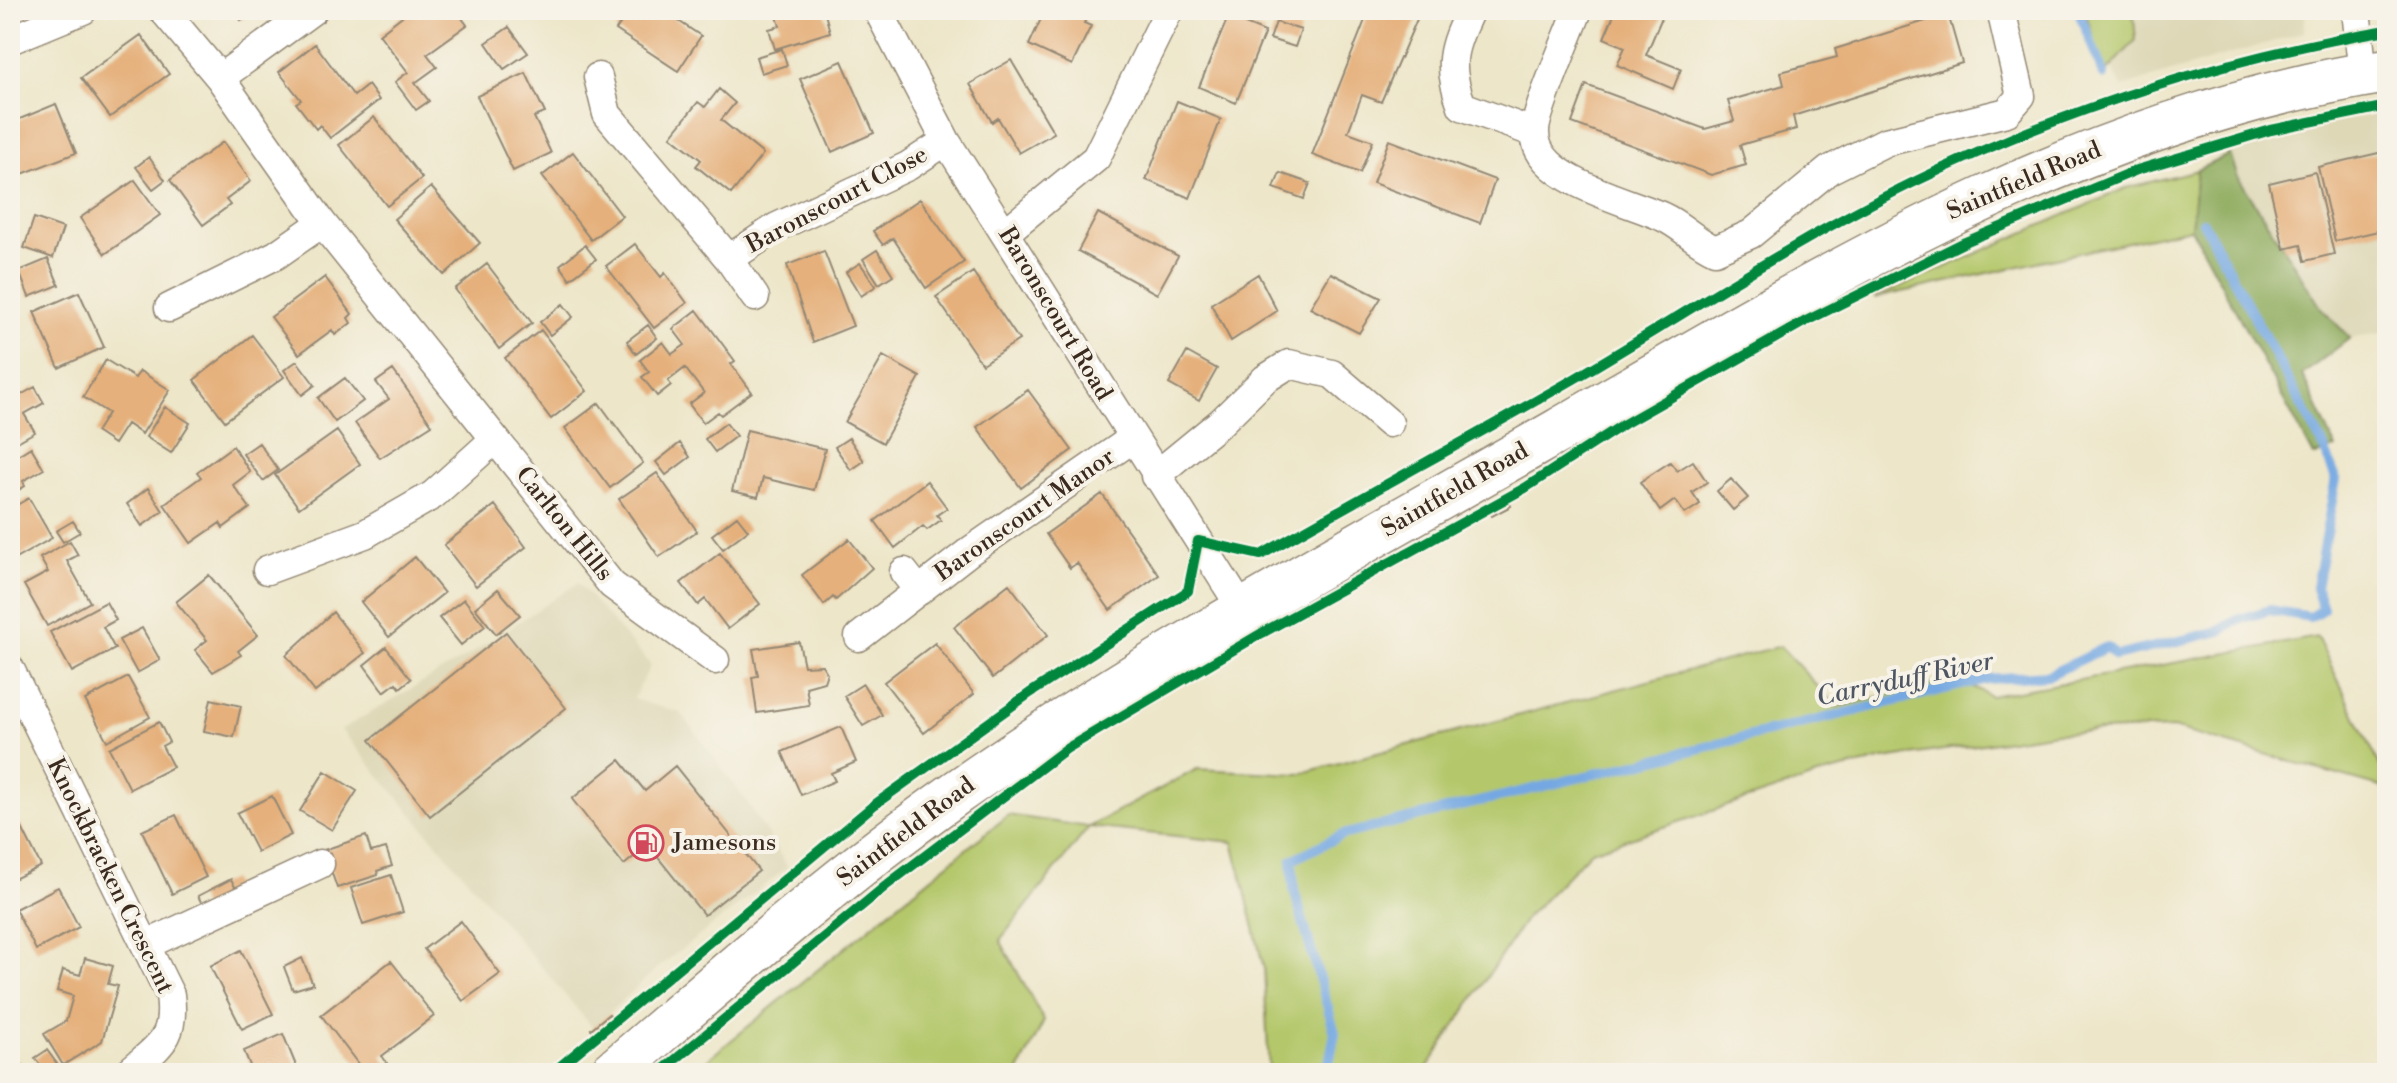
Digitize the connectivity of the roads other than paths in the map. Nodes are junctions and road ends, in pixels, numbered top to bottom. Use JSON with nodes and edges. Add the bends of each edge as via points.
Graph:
{"nodes":[{"id":1,"x":83,"y":10,"type":"edge"},
{"id":2,"x":163,"y":10,"type":"edge"},
{"id":3,"x":313,"y":10,"type":"edge"},
{"id":4,"x":878,"y":10,"type":"edge"},
{"id":5,"x":1169,"y":10,"type":"edge"},
{"id":6,"x":1470,"y":10,"type":"edge"},
{"id":7,"x":1578,"y":10,"type":"edge"},
{"id":8,"x":2001,"y":10,"type":"edge"},
{"id":9,"x":2356,"y":10,"type":"edge"},
{"id":10,"x":10,"y":40,"type":"edge"},
{"id":11,"x":2375,"y":73,"type":"edge"},
{"id":12,"x":598,"y":77,"type":"dead end"},
{"id":13,"x":220,"y":78,"type":"junction"},
{"id":14,"x":1535,"y":133,"type":"junction"},
{"id":15,"x":946,"y":141,"type":"junction"},
{"id":16,"x":322,"y":223,"type":"junction"},
{"id":17,"x":1006,"y":232,"type":"junction"},
{"id":18,"x":729,"y":259,"type":"junction"},
{"id":19,"x":755,"y":297,"type":"dead end"},
{"id":20,"x":169,"y":308,"type":"dead end"},
{"id":21,"x":1389,"y":423,"type":"dead end"},
{"id":22,"x":495,"y":439,"type":"junction"},
{"id":23,"x":1132,"y":439,"type":"junction"},
{"id":24,"x":1155,"y":476,"type":"junction"},
{"id":25,"x":267,"y":570,"type":"dead end"},
{"id":26,"x":1244,"y":612,"type":"junction"},
{"id":27,"x":859,"y":637,"type":"dead end"},
{"id":28,"x":715,"y":660,"type":"dead end"},
{"id":29,"x":10,"y":669,"type":"edge"},
{"id":30,"x":320,"y":864,"type":"dead end"},
{"id":31,"x":146,"y":945,"type":"junction"},
{"id":32,"x":128,"y":1073,"type":"edge"},
{"id":33,"x":612,"y":1073,"type":"edge"}],
"edges":[{"from":1,"to":10,"type":"street"},
{"from":2,"to":13,"type":"street","name":"Carlton Hills"},
{"from":3,"to":13,"type":"street"},
{"from":4,"to":15,"type":"street","name":"Baronscourt Road"},
{"from":5,"to":17,"type":"street","via":[[1096,158]]},
{"from":6,"to":14,"type":"street","via":[[1452,48],[1462,106]]},
{"from":7,"to":14,"type":"street"},
{"from":8,"to":14,"type":"street","via":[[2021,96],[2007,112],[1885,142],[1829,170],[1751,234],[1715,250],[1667,218],[1558,174],[1542,156]]},
{"from":9,"to":11,"type":"street"},
{"from":11,"to":26,"type":"highway","name":"Saintfield Road","via":[[2225,106],[2096,149],[1955,209],[1704,345]]},
{"from":12,"to":18,"type":"street","name":"Baronscourt Close","via":[[607,114]]},
{"from":13,"to":16,"type":"street","name":"Carlton Hills"},
{"from":15,"to":17,"type":"street","name":"Baronscourt Road"},
{"from":15,"to":18,"type":"street","name":"Baronscourt Close","via":[[908,166],[777,227]]},
{"from":16,"to":20,"type":"street","via":[[276,255]]},
{"from":16,"to":22,"type":"street","name":"Carlton Hills"},
{"from":17,"to":23,"type":"street","name":"Baronscourt Road"},
{"from":18,"to":19,"type":"street","name":"Baronscourt Close"},
{"from":21,"to":24,"type":"street","via":[[1332,374],[1289,364]]},
{"from":22,"to":25,"type":"street","via":[[433,495],[365,534]]},
{"from":22,"to":28,"type":"street","name":"Carlton Hills","via":[[612,585]]},
{"from":23,"to":24,"type":"street","name":"Baronscourt Road"},
{"from":23,"to":27,"type":"street","name":"Baronscourt Manor","via":[[970,551],[912,582]]},
{"from":24,"to":26,"type":"street","name":"Baronscourt Road"},
{"from":26,"to":33,"type":"highway","name":"Saintfield Road","via":[[1040,736],[869,857]]},
{"from":29,"to":31,"type":"street","name":"Knockbracken Crescent"},
{"from":30,"to":31,"type":"street"},
{"from":31,"to":32,"type":"street","name":"Knockbracken Crescent","via":[[170,995],[173,1017],[169,1037]]}]}
